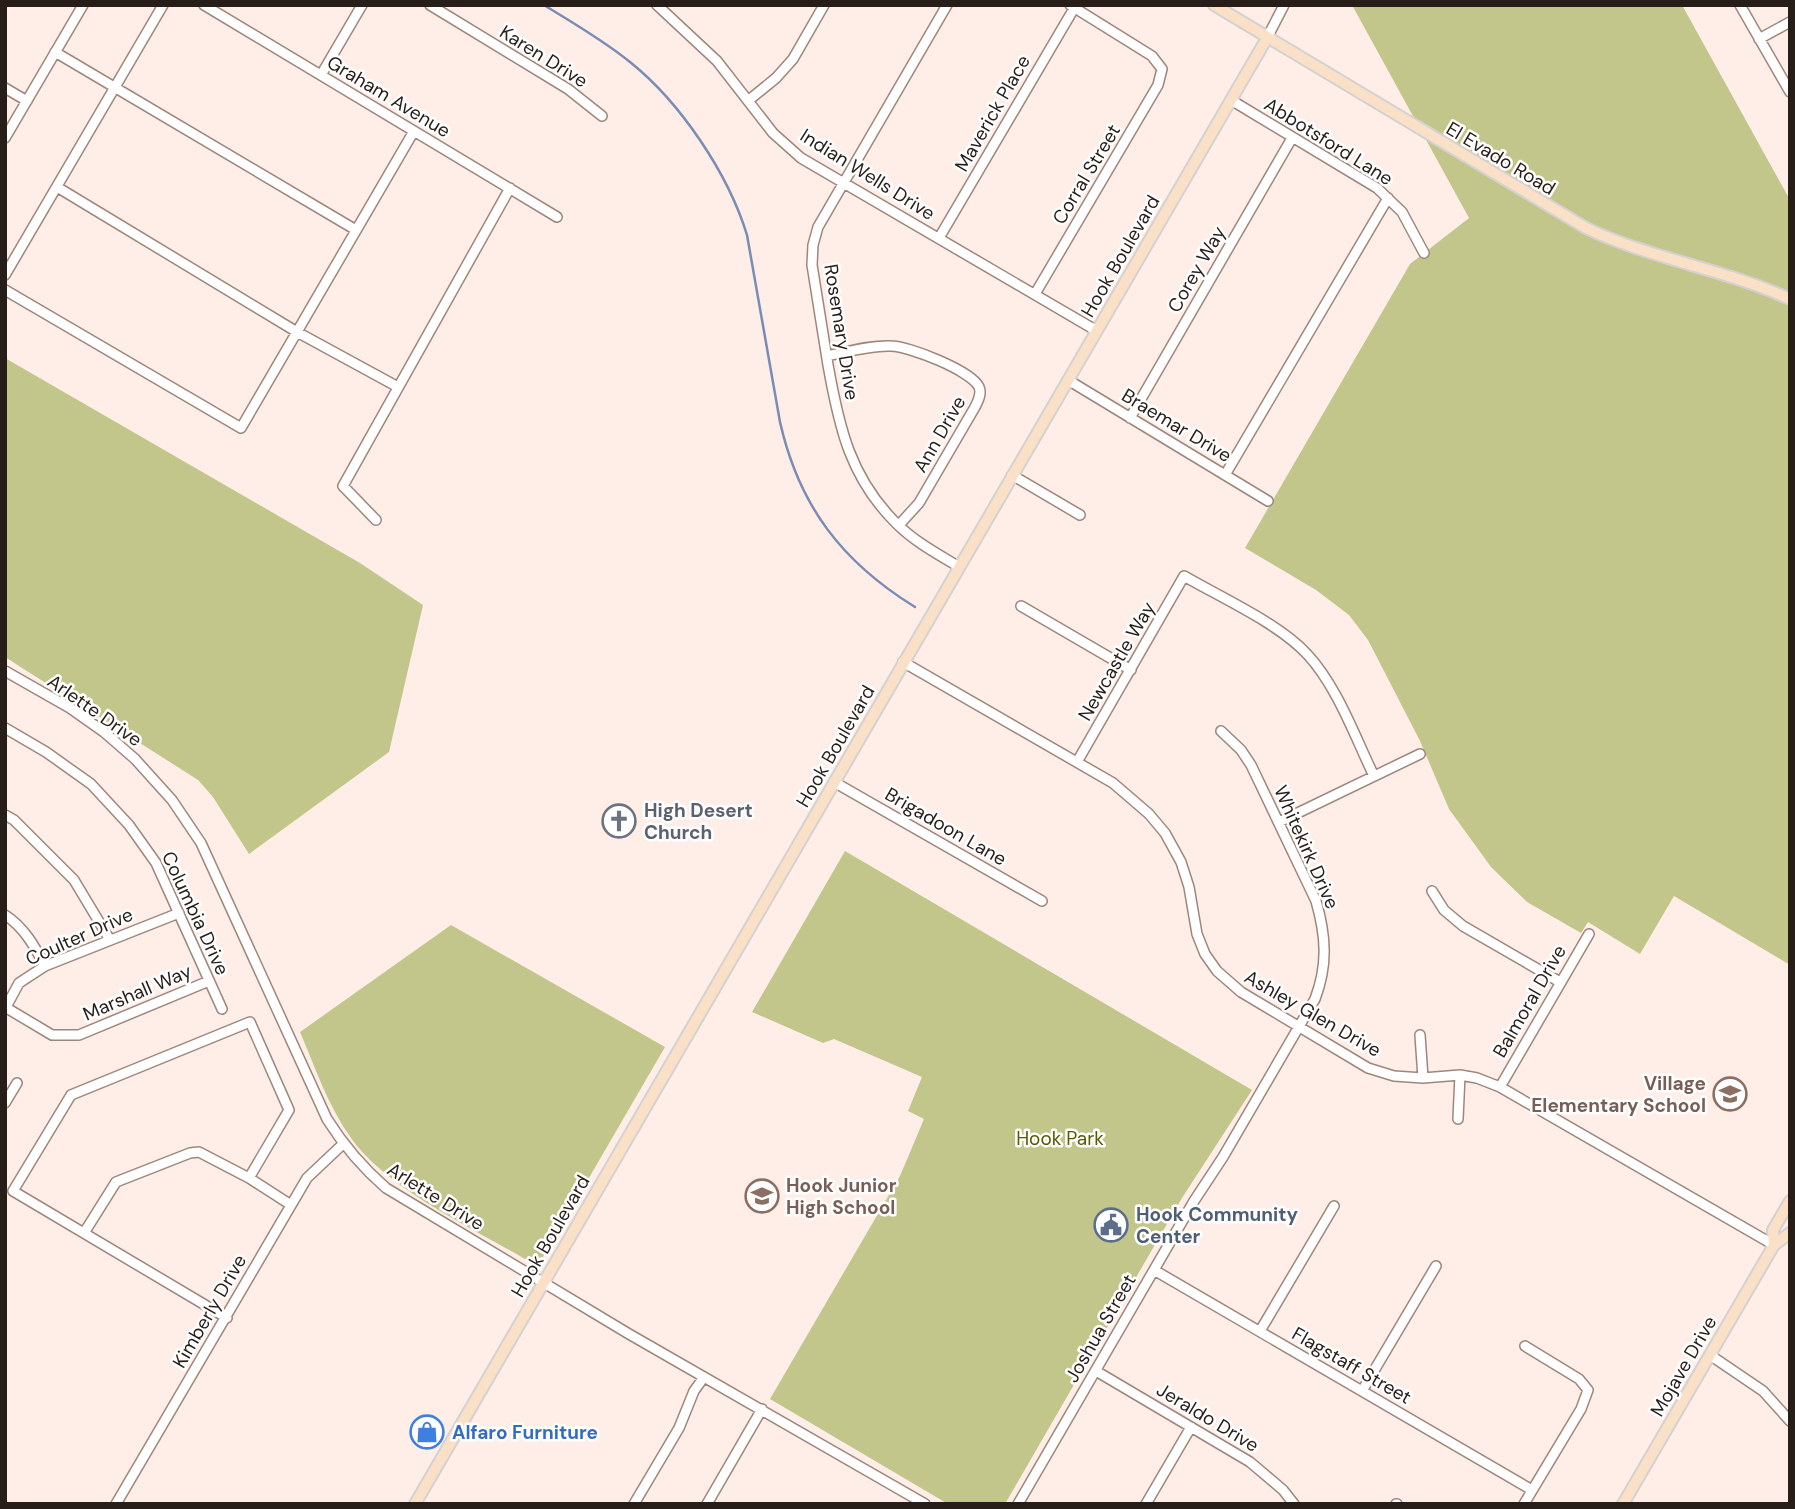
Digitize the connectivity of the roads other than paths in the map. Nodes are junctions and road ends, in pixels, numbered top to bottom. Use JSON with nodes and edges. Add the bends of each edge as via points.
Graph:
{"nodes":[{"id":1,"x":83,"y":5,"type":"edge"},
{"id":2,"x":163,"y":5,"type":"edge"},
{"id":3,"x":204,"y":5,"type":"edge"},
{"id":4,"x":362,"y":5,"type":"edge"},
{"id":5,"x":430,"y":5,"type":"edge"},
{"id":6,"x":657,"y":5,"type":"edge"},
{"id":7,"x":824,"y":5,"type":"edge"},
{"id":8,"x":947,"y":5,"type":"edge"},
{"id":9,"x":1214,"y":5,"type":"edge"},
{"id":10,"x":1284,"y":5,"type":"edge"},
{"id":11,"x":1740,"y":5,"type":"edge"},
{"id":12,"x":1074,"y":6,"type":"edge"},
{"id":13,"x":1790,"y":22,"type":"edge"},
{"id":14,"x":1267,"y":38,"type":"junction"},
{"id":15,"x":1759,"y":39,"type":"junction"},
{"id":16,"x":55,"y":52,"type":"junction"},
{"id":17,"x":321,"y":75,"type":"junction"},
{"id":18,"x":115,"y":87,"type":"junction"},
{"id":19,"x":5,"y":88,"type":"edge"},
{"id":20,"x":1790,"y":92,"type":"edge"},
{"id":21,"x":749,"y":100,"type":"junction"},
{"id":22,"x":1231,"y":100,"type":"junction"},
{"id":23,"x":27,"y":101,"type":"junction"},
{"id":24,"x":5,"y":115,"type":"edge"},
{"id":25,"x":602,"y":116,"type":"dead end"},
{"id":26,"x":15,"y":121,"type":"junction"},
{"id":27,"x":414,"y":131,"type":"junction"},
{"id":28,"x":5,"y":138,"type":"edge"},
{"id":29,"x":1293,"y":138,"type":"junction"},
{"id":30,"x":844,"y":182,"type":"junction"},
{"id":31,"x":57,"y":187,"type":"junction"},
{"id":32,"x":510,"y":188,"type":"junction"},
{"id":33,"x":1388,"y":198,"type":"junction"},
{"id":34,"x":557,"y":217,"type":"dead end"},
{"id":35,"x":356,"y":230,"type":"junction"},
{"id":36,"x":939,"y":238,"type":"junction"},
{"id":37,"x":1424,"y":253,"type":"dead end"},
{"id":38,"x":5,"y":275,"type":"edge"},
{"id":39,"x":5,"y":290,"type":"edge"},
{"id":40,"x":1035,"y":294,"type":"junction"},
{"id":41,"x":1790,"y":299,"type":"edge"},
{"id":42,"x":1097,"y":331,"type":"junction"},
{"id":43,"x":297,"y":332,"type":"junction"},
{"id":44,"x":827,"y":356,"type":"junction"},
{"id":45,"x":1068,"y":380,"type":"junction"},
{"id":46,"x":398,"y":387,"type":"junction"},
{"id":47,"x":1130,"y":418,"type":"junction"},
{"id":48,"x":1012,"y":475,"type":"junction"},
{"id":49,"x":1225,"y":475,"type":"junction"},
{"id":50,"x":1268,"y":501,"type":"dead end"},
{"id":51,"x":1080,"y":515,"type":"dead end"},
{"id":52,"x":376,"y":520,"type":"dead end"},
{"id":53,"x":899,"y":526,"type":"junction"},
{"id":54,"x":959,"y":567,"type":"junction"},
{"id":55,"x":1021,"y":606,"type":"dead end"},
{"id":56,"x":903,"y":662,"type":"junction"},
{"id":57,"x":1131,"y":670,"type":"junction"},
{"id":58,"x":5,"y":671,"type":"edge"},
{"id":59,"x":5,"y":728,"type":"edge"},
{"id":60,"x":1222,"y":731,"type":"dead end"},
{"id":61,"x":1420,"y":754,"type":"dead end"},
{"id":62,"x":1077,"y":762,"type":"junction"},
{"id":63,"x":1374,"y":776,"type":"junction"},
{"id":64,"x":834,"y":782,"type":"junction"},
{"id":65,"x":5,"y":815,"type":"edge"},
{"id":66,"x":1279,"y":822,"type":"junction"},
{"id":67,"x":1432,"y":891,"type":"dead end"},
{"id":68,"x":1042,"y":901,"type":"dead end"},
{"id":69,"x":179,"y":913,"type":"junction"},
{"id":70,"x":5,"y":915,"type":"edge"},
{"id":71,"x":1589,"y":934,"type":"dead end"},
{"id":72,"x":110,"y":940,"type":"junction"},
{"id":73,"x":46,"y":966,"type":"junction"},
{"id":74,"x":209,"y":981,"type":"junction"},
{"id":75,"x":1560,"y":982,"type":"junction"},
{"id":76,"x":6,"y":1007,"type":"edge"},
{"id":77,"x":222,"y":1009,"type":"dead end"},
{"id":78,"x":1299,"y":1027,"type":"junction"},
{"id":79,"x":1420,"y":1035,"type":"dead end"},
{"id":80,"x":1460,"y":1075,"type":"junction"},
{"id":81,"x":1423,"y":1078,"type":"junction"},
{"id":82,"x":17,"y":1083,"type":"dead end"},
{"id":83,"x":1500,"y":1087,"type":"junction"},
{"id":84,"x":5,"y":1102,"type":"edge"},
{"id":85,"x":1458,"y":1119,"type":"dead end"},
{"id":86,"x":343,"y":1144,"type":"junction"},
{"id":87,"x":248,"y":1178,"type":"junction"},
{"id":88,"x":1790,"y":1201,"type":"edge"},
{"id":89,"x":291,"y":1205,"type":"junction"},
{"id":90,"x":1334,"y":1206,"type":"dead end"},
{"id":91,"x":83,"y":1233,"type":"junction"},
{"id":92,"x":1790,"y":1233,"type":"edge"},
{"id":93,"x":1773,"y":1245,"type":"junction"},
{"id":94,"x":1436,"y":1266,"type":"dead end"},
{"id":95,"x":1154,"y":1270,"type":"junction"},
{"id":96,"x":544,"y":1282,"type":"junction"},
{"id":97,"x":227,"y":1318,"type":"junction"},
{"id":98,"x":1260,"y":1331,"type":"junction"},
{"id":99,"x":1525,"y":1346,"type":"dead end"},
{"id":100,"x":1710,"y":1355,"type":"junction"},
{"id":101,"x":1096,"y":1371,"type":"junction"},
{"id":102,"x":704,"y":1377,"type":"junction"},
{"id":103,"x":1362,"y":1391,"type":"junction"},
{"id":104,"x":762,"y":1409,"type":"junction"},
{"id":105,"x":1790,"y":1421,"type":"edge"},
{"id":106,"x":1191,"y":1427,"type":"junction"},
{"id":107,"x":1532,"y":1490,"type":"junction"},
{"id":108,"x":709,"y":1503,"type":"edge"},
{"id":109,"x":116,"y":1504,"type":"edge"},
{"id":110,"x":415,"y":1504,"type":"edge"},
{"id":111,"x":634,"y":1504,"type":"edge"},
{"id":112,"x":925,"y":1504,"type":"edge"},
{"id":113,"x":1018,"y":1504,"type":"edge"},
{"id":114,"x":1146,"y":1504,"type":"edge"},
{"id":115,"x":1294,"y":1504,"type":"edge"},
{"id":116,"x":1524,"y":1504,"type":"edge"},
{"id":117,"x":1623,"y":1504,"type":"edge"}],
"edges":[{"from":1,"to":16,"type":"street"},
{"from":2,"to":18,"type":"street"},
{"from":3,"to":17,"type":"street","name":"Graham Avenue"},
{"from":4,"to":17,"type":"street"},
{"from":5,"to":25,"type":"street","name":"Karen Drive","via":[[568,89]]},
{"from":6,"to":21,"type":"street","name":"Indian Wells Drive","via":[[717,61]]},
{"from":7,"to":21,"type":"street","via":[[793,59]]},
{"from":8,"to":30,"type":"street","name":"Rosemary Drive"},
{"from":9,"to":14,"type":"main road","name":"El Evado Road"},
{"from":10,"to":14,"type":"street","name":"Hook Boulevard"},
{"from":11,"to":15,"type":"street"},
{"from":12,"to":36,"type":"street","name":"Maverick Place"},
{"from":12,"to":40,"type":"street","name":"Corral Street","via":[[1152,56],[1162,69],[1158,85]]},
{"from":13,"to":15,"type":"street"},
{"from":14,"to":22,"type":"main road","name":"Hook Boulevard"},
{"from":14,"to":41,"type":"main road","name":"El Evado Road","via":[[1586,228]]},
{"from":15,"to":20,"type":"street"},
{"from":16,"to":18,"type":"street"},
{"from":16,"to":23,"type":"street"},
{"from":17,"to":27,"type":"street","name":"Graham Avenue"},
{"from":18,"to":31,"type":"street"},
{"from":18,"to":35,"type":"street"},
{"from":19,"to":23,"type":"street"},
{"from":21,"to":30,"type":"street","name":"Indian Wells Drive","via":[[773,133],[801,158]]},
{"from":22,"to":29,"type":"street","name":"Abbotsford Lane"},
{"from":22,"to":42,"type":"main road","name":"Hook Boulevard"},
{"from":23,"to":26,"type":"street"},
{"from":24,"to":26,"type":"street"},
{"from":26,"to":28,"type":"street"},
{"from":27,"to":32,"type":"street","name":"Graham Avenue"},
{"from":27,"to":35,"type":"street"},
{"from":29,"to":33,"type":"street","name":"Abbotsford Lane"},
{"from":29,"to":47,"type":"street","name":"Corey Way"},
{"from":30,"to":36,"type":"street","name":"Indian Wells Drive"},
{"from":30,"to":44,"type":"street","name":"Rosemary Drive","via":[[813,244],[811,265]]},
{"from":31,"to":38,"type":"street"},
{"from":31,"to":43,"type":"street"},
{"from":32,"to":34,"type":"street","name":"Graham Avenue"},
{"from":32,"to":46,"type":"street"},
{"from":33,"to":37,"type":"street","name":"Abbotsford Lane","via":[[1402,212]]},
{"from":33,"to":49,"type":"street"},
{"from":35,"to":43,"type":"street"},
{"from":36,"to":40,"type":"street","name":"Indian Wells Drive"},
{"from":39,"to":43,"type":"street","via":[[241,428]]},
{"from":40,"to":42,"type":"street","name":"Indian Wells Drive"},
{"from":42,"to":45,"type":"main road","name":"Hook Boulevard"},
{"from":43,"to":46,"type":"street"},
{"from":44,"to":53,"type":"street","name":"Rosemary Drive","via":[[838,421],[852,460],[865,486]]},
{"from":44,"to":53,"type":"street","name":"Ann Drive","via":[[890,345],[909,348],[979,387],[980,398],[919,503]]},
{"from":45,"to":47,"type":"street","name":"Braemar Drive"},
{"from":45,"to":48,"type":"main road","name":"Hook Boulevard"},
{"from":46,"to":52,"type":"street","via":[[342,486]]},
{"from":47,"to":49,"type":"street","name":"Braemar Drive"},
{"from":48,"to":51,"type":"street"},
{"from":48,"to":54,"type":"main road","name":"Hook Boulevard"},
{"from":49,"to":50,"type":"street","name":"Braemar Drive"},
{"from":53,"to":54,"type":"street","name":"Rosemary Drive"},
{"from":54,"to":56,"type":"main road","name":"Hook Boulevard"},
{"from":55,"to":57,"type":"street"},
{"from":56,"to":62,"type":"street","name":"Ashley Glen Drive"},
{"from":56,"to":64,"type":"main road","name":"Hook Boulevard"},
{"from":57,"to":62,"type":"street","name":"Newcastle Way"},
{"from":57,"to":63,"type":"street","name":"Newcastle Way","via":[[1184,576],[1283,633],[1309,655],[1326,677]]},
{"from":58,"to":86,"type":"street","name":"Arlette Drive","via":[[104,732],[172,800],[201,844],[327,1119]]},
{"from":59,"to":69,"type":"street","name":"Columbia Drive","via":[[91,784],[156,863]]},
{"from":60,"to":66,"type":"street","name":"Whitekirk Drive","via":[[1251,765]]},
{"from":61,"to":63,"type":"street"},
{"from":62,"to":78,"type":"street","name":"Ashley Glen Drive","via":[[1130,795],[1165,833],[1189,887],[1197,934],[1217,971],[1241,992]]},
{"from":63,"to":66,"type":"street"},
{"from":64,"to":68,"type":"street","name":"Brigadoon Lane"},
{"from":64,"to":96,"type":"main road","name":"Hook Boulevard"},
{"from":65,"to":72,"type":"street","via":[[74,880]]},
{"from":66,"to":78,"type":"street","name":"Whitekirk Drive","via":[[1316,901],[1326,945],[1322,981]]},
{"from":67,"to":75,"type":"street","via":[[1444,910],[1463,926]]},
{"from":69,"to":72,"type":"street","name":"Coulter Drive"},
{"from":69,"to":74,"type":"street","name":"Columbia Drive"},
{"from":70,"to":73,"type":"street"},
{"from":71,"to":75,"type":"street","name":"Balmoral Drive"},
{"from":72,"to":73,"type":"street","name":"Coulter Drive"},
{"from":73,"to":76,"type":"street","name":"Coulter Drive","via":[[19,983]]},
{"from":74,"to":76,"type":"street","name":"Marshall Way","via":[[79,1035],[52,1035]]},
{"from":74,"to":77,"type":"street","name":"Columbia Drive"},
{"from":75,"to":83,"type":"street","name":"Balmoral Drive"},
{"from":78,"to":81,"type":"street","name":"Ashley Glen Drive","via":[[1368,1068]]},
{"from":78,"to":95,"type":"street","name":"Joshua Street"},
{"from":79,"to":81,"type":"street"},
{"from":80,"to":81,"type":"street","name":"Ashley Glen Drive"},
{"from":80,"to":83,"type":"street","name":"Ashley Glen Drive"},
{"from":80,"to":85,"type":"street"},
{"from":82,"to":84,"type":"street"},
{"from":83,"to":93,"type":"street","name":"Ashley Glen Drive"},
{"from":86,"to":89,"type":"street","name":"Kimberly Drive","via":[[307,1178]]},
{"from":86,"to":96,"type":"street","name":"Arlette Drive","via":[[386,1188]]},
{"from":87,"to":89,"type":"street"},
{"from":87,"to":91,"type":"street","via":[[199,1152],[190,1153],[116,1182]]},
{"from":87,"to":91,"type":"street","via":[[289,1110],[250,1022],[71,1095],[13,1191]]},
{"from":88,"to":93,"type":"main road","name":"Mojave Drive","via":[[1773,1230]]},
{"from":89,"to":97,"type":"street","name":"Kimberly Drive"},
{"from":90,"to":98,"type":"street"},
{"from":91,"to":97,"type":"street"},
{"from":92,"to":93,"type":"main road","name":"Mojave Drive"},
{"from":93,"to":100,"type":"main road","name":"Mojave Drive"},
{"from":94,"to":103,"type":"street"},
{"from":95,"to":98,"type":"street","name":"Flagstaff Street"},
{"from":95,"to":101,"type":"street","name":"Joshua Street"},
{"from":96,"to":102,"type":"street","name":"Arlette Drive"},
{"from":96,"to":110,"type":"main road","name":"Hook Boulevard"},
{"from":97,"to":109,"type":"street","name":"Kimberly Drive"},
{"from":98,"to":103,"type":"street","name":"Flagstaff Street"},
{"from":99,"to":107,"type":"street","via":[[1579,1379],[1588,1390]]},
{"from":100,"to":105,"type":"street","via":[[1763,1391]]},
{"from":100,"to":117,"type":"main road","name":"Mojave Drive"},
{"from":101,"to":106,"type":"street","name":"Jeraldo Drive"},
{"from":101,"to":113,"type":"street","name":"Joshua Street"},
{"from":102,"to":104,"type":"street","name":"Arlette Drive"},
{"from":102,"to":111,"type":"street"},
{"from":103,"to":107,"type":"street","name":"Flagstaff Street"},
{"from":104,"to":108,"type":"street"},
{"from":104,"to":112,"type":"street","name":"Arlette Drive"},
{"from":106,"to":114,"type":"street"},
{"from":106,"to":115,"type":"street","name":"Jeraldo Drive","via":[[1250,1462]]},
{"from":107,"to":116,"type":"street"}]}
